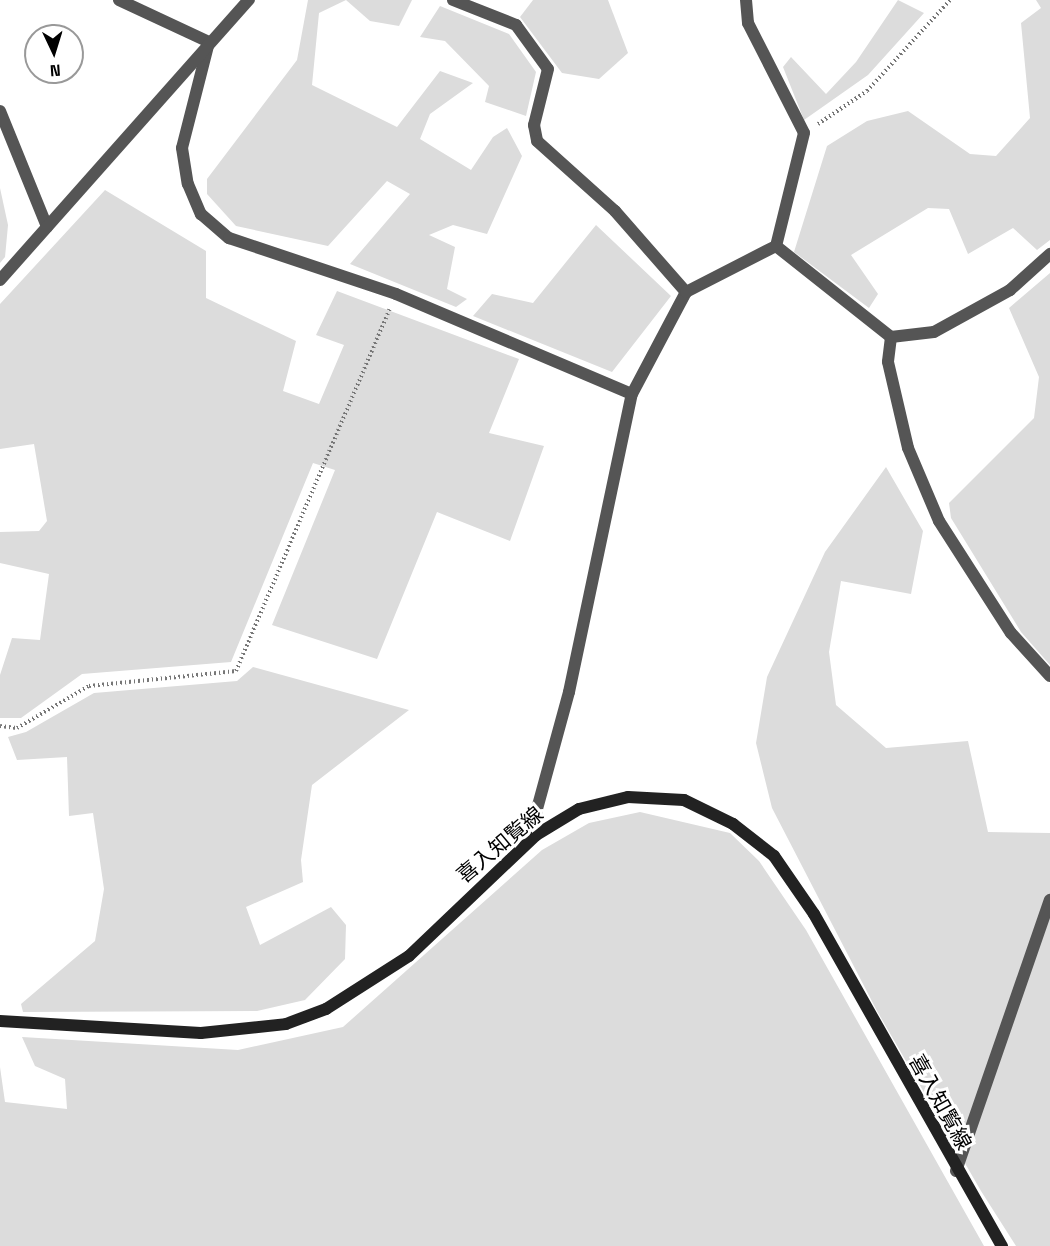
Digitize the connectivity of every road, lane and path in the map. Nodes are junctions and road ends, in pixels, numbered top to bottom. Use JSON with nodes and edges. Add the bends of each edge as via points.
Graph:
{"nodes":[{"id":1,"x":119,"y":0,"type":"edge"},
{"id":2,"x":249,"y":0,"type":"edge"},
{"id":3,"x":453,"y":0,"type":"edge"},
{"id":4,"x":746,"y":0,"type":"edge"},
{"id":5,"x":950,"y":0,"type":"edge"},
{"id":6,"x":209,"y":42,"type":"junction"},
{"id":7,"x":0,"y":111,"type":"edge"},
{"id":8,"x":804,"y":134,"type":"junction"},
{"id":9,"x":47,"y":227,"type":"junction"},
{"id":10,"x":776,"y":246,"type":"junction"},
{"id":11,"x":1050,"y":254,"type":"edge"},
{"id":12,"x":0,"y":280,"type":"edge"},
{"id":13,"x":686,"y":292,"type":"junction"},
{"id":14,"x":396,"y":294,"type":"junction"},
{"id":15,"x":891,"y":337,"type":"junction"},
{"id":16,"x":632,"y":394,"type":"junction"},
{"id":17,"x":1050,"y":676,"type":"edge"},
{"id":18,"x":0,"y":726,"type":"edge"},
{"id":19,"x":536,"y":835,"type":"junction"},
{"id":20,"x":1050,"y":900,"type":"edge"},
{"id":21,"x":0,"y":1021,"type":"edge"},
{"id":22,"x":956,"y":1171,"type":"junction"},
{"id":23,"x":1002,"y":1246,"type":"edge"}],
"edges":[{"from":1,"to":6,"type":"street"},
{"from":2,"to":6,"type":"street"},
{"from":3,"to":13,"type":"street","via":[[516,25],[548,69],[534,125],[537,141],[615,211]]},
{"from":4,"to":8,"type":"street","via":[[748,23]]},
{"from":5,"to":8,"type":"path","via":[[867,91]]},
{"from":6,"to":9,"type":"street"},
{"from":6,"to":14,"type":"street","via":[[182,148],[188,184],[201,214],[230,238]]},
{"from":7,"to":9,"type":"street"},
{"from":8,"to":10,"type":"street"},
{"from":9,"to":12,"type":"street"},
{"from":10,"to":13,"type":"street"},
{"from":10,"to":15,"type":"street"},
{"from":11,"to":15,"type":"street","via":[[1010,290],[934,332]]},
{"from":13,"to":16,"type":"street"},
{"from":14,"to":16,"type":"street"},
{"from":14,"to":18,"type":"path","via":[[236,671],[90,686],[17,728]]},
{"from":15,"to":17,"type":"street","via":[[888,362],[908,448],[939,521],[1011,633]]},
{"from":16,"to":19,"type":"street","via":[[566,703],[537,809]]},
{"from":19,"to":21,"type":"main road","name":"喜入知覧線","via":[[409,956],[326,1009],[286,1024],[201,1033]]},
{"from":19,"to":22,"type":"main road","name":"喜入知覧線","via":[[579,808],[628,797],[657,796],[710,810],[754,839],[774,856],[814,914]]},
{"from":20,"to":22,"type":"street"},
{"from":22,"to":23,"type":"main road","name":"喜入知覧線"}]}
